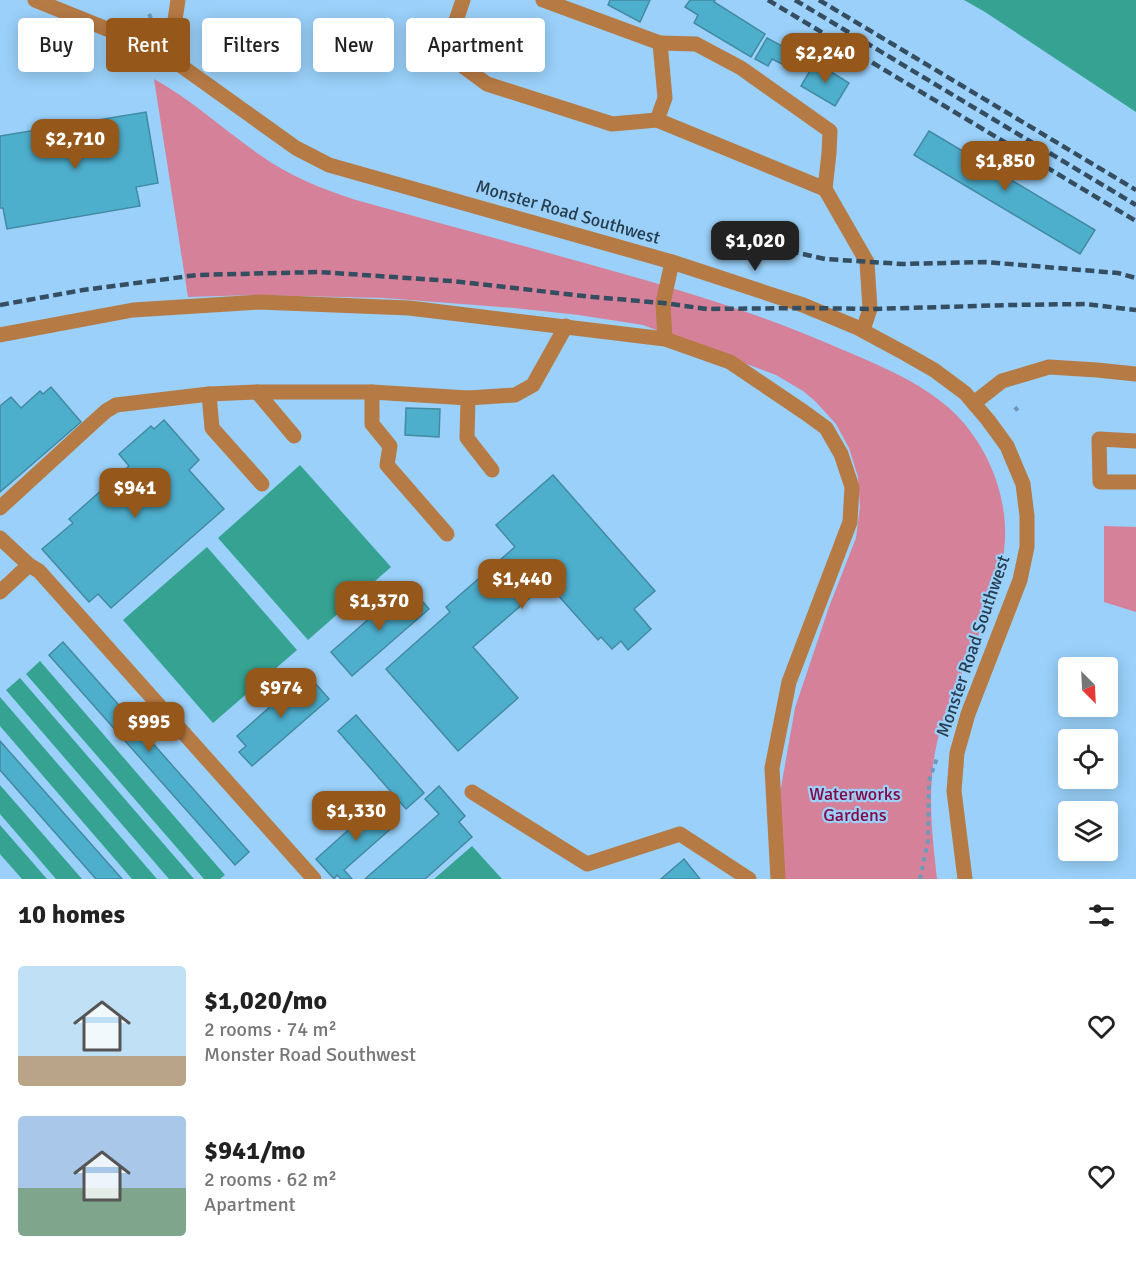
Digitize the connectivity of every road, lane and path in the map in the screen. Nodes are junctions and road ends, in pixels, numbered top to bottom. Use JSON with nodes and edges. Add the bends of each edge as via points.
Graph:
{"nodes":[{"id":1,"x":35,"y":0,"type":"edge"},
{"id":2,"x":178,"y":0,"type":"edge"},
{"id":3,"x":463,"y":0,"type":"edge"},
{"id":4,"x":543,"y":0,"type":"edge"},
{"id":5,"x":149,"y":14,"type":"dead end"},
{"id":6,"x":151,"y":18,"type":"edge"},
{"id":7,"x":175,"y":18,"type":"edge"},
{"id":8,"x":106,"y":29,"type":"edge"},
{"id":9,"x":660,"y":43,"type":"junction"},
{"id":10,"x":190,"y":72,"type":"edge"},
{"id":11,"x":657,"y":120,"type":"junction"},
{"id":12,"x":825,"y":189,"type":"junction"},
{"id":13,"x":672,"y":262,"type":"junction"},
{"id":14,"x":566,"y":327,"type":"junction"},
{"id":15,"x":863,"y":330,"type":"junction"},
{"id":16,"x":0,"y":335,"type":"edge"},
{"id":17,"x":665,"y":339,"type":"junction"},
{"id":18,"x":1136,"y":374,"type":"edge"},
{"id":19,"x":257,"y":392,"type":"junction"},
{"id":20,"x":372,"y":392,"type":"junction"},
{"id":21,"x":209,"y":394,"type":"junction"},
{"id":22,"x":468,"y":398,"type":"junction"},
{"id":23,"x":974,"y":403,"type":"junction"},
{"id":24,"x":294,"y":436,"type":"dead end"},
{"id":25,"x":1136,"y":441,"type":"edge"},
{"id":26,"x":492,"y":470,"type":"dead end"},
{"id":27,"x":1136,"y":482,"type":"edge"},
{"id":28,"x":262,"y":484,"type":"dead end"},
{"id":29,"x":0,"y":508,"type":"edge"},
{"id":30,"x":447,"y":534,"type":"dead end"},
{"id":31,"x":0,"y":538,"type":"edge"},
{"id":32,"x":29,"y":565,"type":"junction"},
{"id":33,"x":0,"y":592,"type":"edge"},
{"id":34,"x":937,"y":758,"type":"dead end"},
{"id":35,"x":472,"y":792,"type":"dead end"},
{"id":36,"x":314,"y":879,"type":"edge"},
{"id":37,"x":749,"y":879,"type":"edge"},
{"id":38,"x":778,"y":879,"type":"edge"},
{"id":39,"x":920,"y":879,"type":"edge"},
{"id":40,"x":965,"y":879,"type":"edge"}],
"edges":[{"from":1,"to":8,"type":"street","name":"Monster Road Southwest"},
{"from":2,"to":7,"type":"street"},
{"from":3,"to":11,"type":"street","via":[[445,53],[487,84],[612,124]]},
{"from":4,"to":9,"type":"street"},
{"from":5,"to":6,"type":"path"},
{"from":9,"to":11,"type":"street","via":[[665,98]]},
{"from":9,"to":12,"type":"street","via":[[696,44],[741,68],[830,130]]},
{"from":10,"to":13,"type":"street","name":"Monster Road Southwest","via":[[296,148],[329,165]]},
{"from":11,"to":12,"type":"street"},
{"from":12,"to":15,"type":"street","via":[[867,262],[870,309]]},
{"from":13,"to":15,"type":"street","name":"Monster Road Southwest","via":[[803,305]]},
{"from":13,"to":17,"type":"street","via":[[663,303]]},
{"from":14,"to":16,"type":"street","via":[[409,308],[260,302],[133,310]]},
{"from":14,"to":17,"type":"street"},
{"from":14,"to":22,"type":"street","via":[[533,385],[515,396]]},
{"from":15,"to":23,"type":"street","name":"Monster Road Southwest","via":[[934,370]]},
{"from":17,"to":38,"type":"street","via":[[730,362],[826,428],[841,454],[852,487],[850,522],[789,682],[772,768]]},
{"from":18,"to":23,"type":"street","via":[[1049,367],[1002,381]]},
{"from":19,"to":20,"type":"street"},
{"from":19,"to":21,"type":"street"},
{"from":19,"to":24,"type":"street"},
{"from":20,"to":22,"type":"street"},
{"from":20,"to":30,"type":"street","via":[[372,424],[390,446],[387,465]]},
{"from":21,"to":28,"type":"street","via":[[212,428]]},
{"from":21,"to":29,"type":"street","via":[[116,405]]},
{"from":22,"to":26,"type":"street","via":[[467,438]]},
{"from":23,"to":40,"type":"street","name":"Monster Road Southwest","via":[[1007,446],[1023,484],[1028,516],[1020,580],[968,714],[957,753],[954,791]]},
{"from":25,"to":27,"type":"street","via":[[1100,439],[1100,482]]},
{"from":31,"to":32,"type":"street"},
{"from":32,"to":33,"type":"street"},
{"from":32,"to":36,"type":"street","via":[[39,571]]},
{"from":34,"to":39,"type":"path","via":[[929,781],[928,841]]},
{"from":35,"to":37,"type":"street","via":[[587,864],[680,834]]}]}
